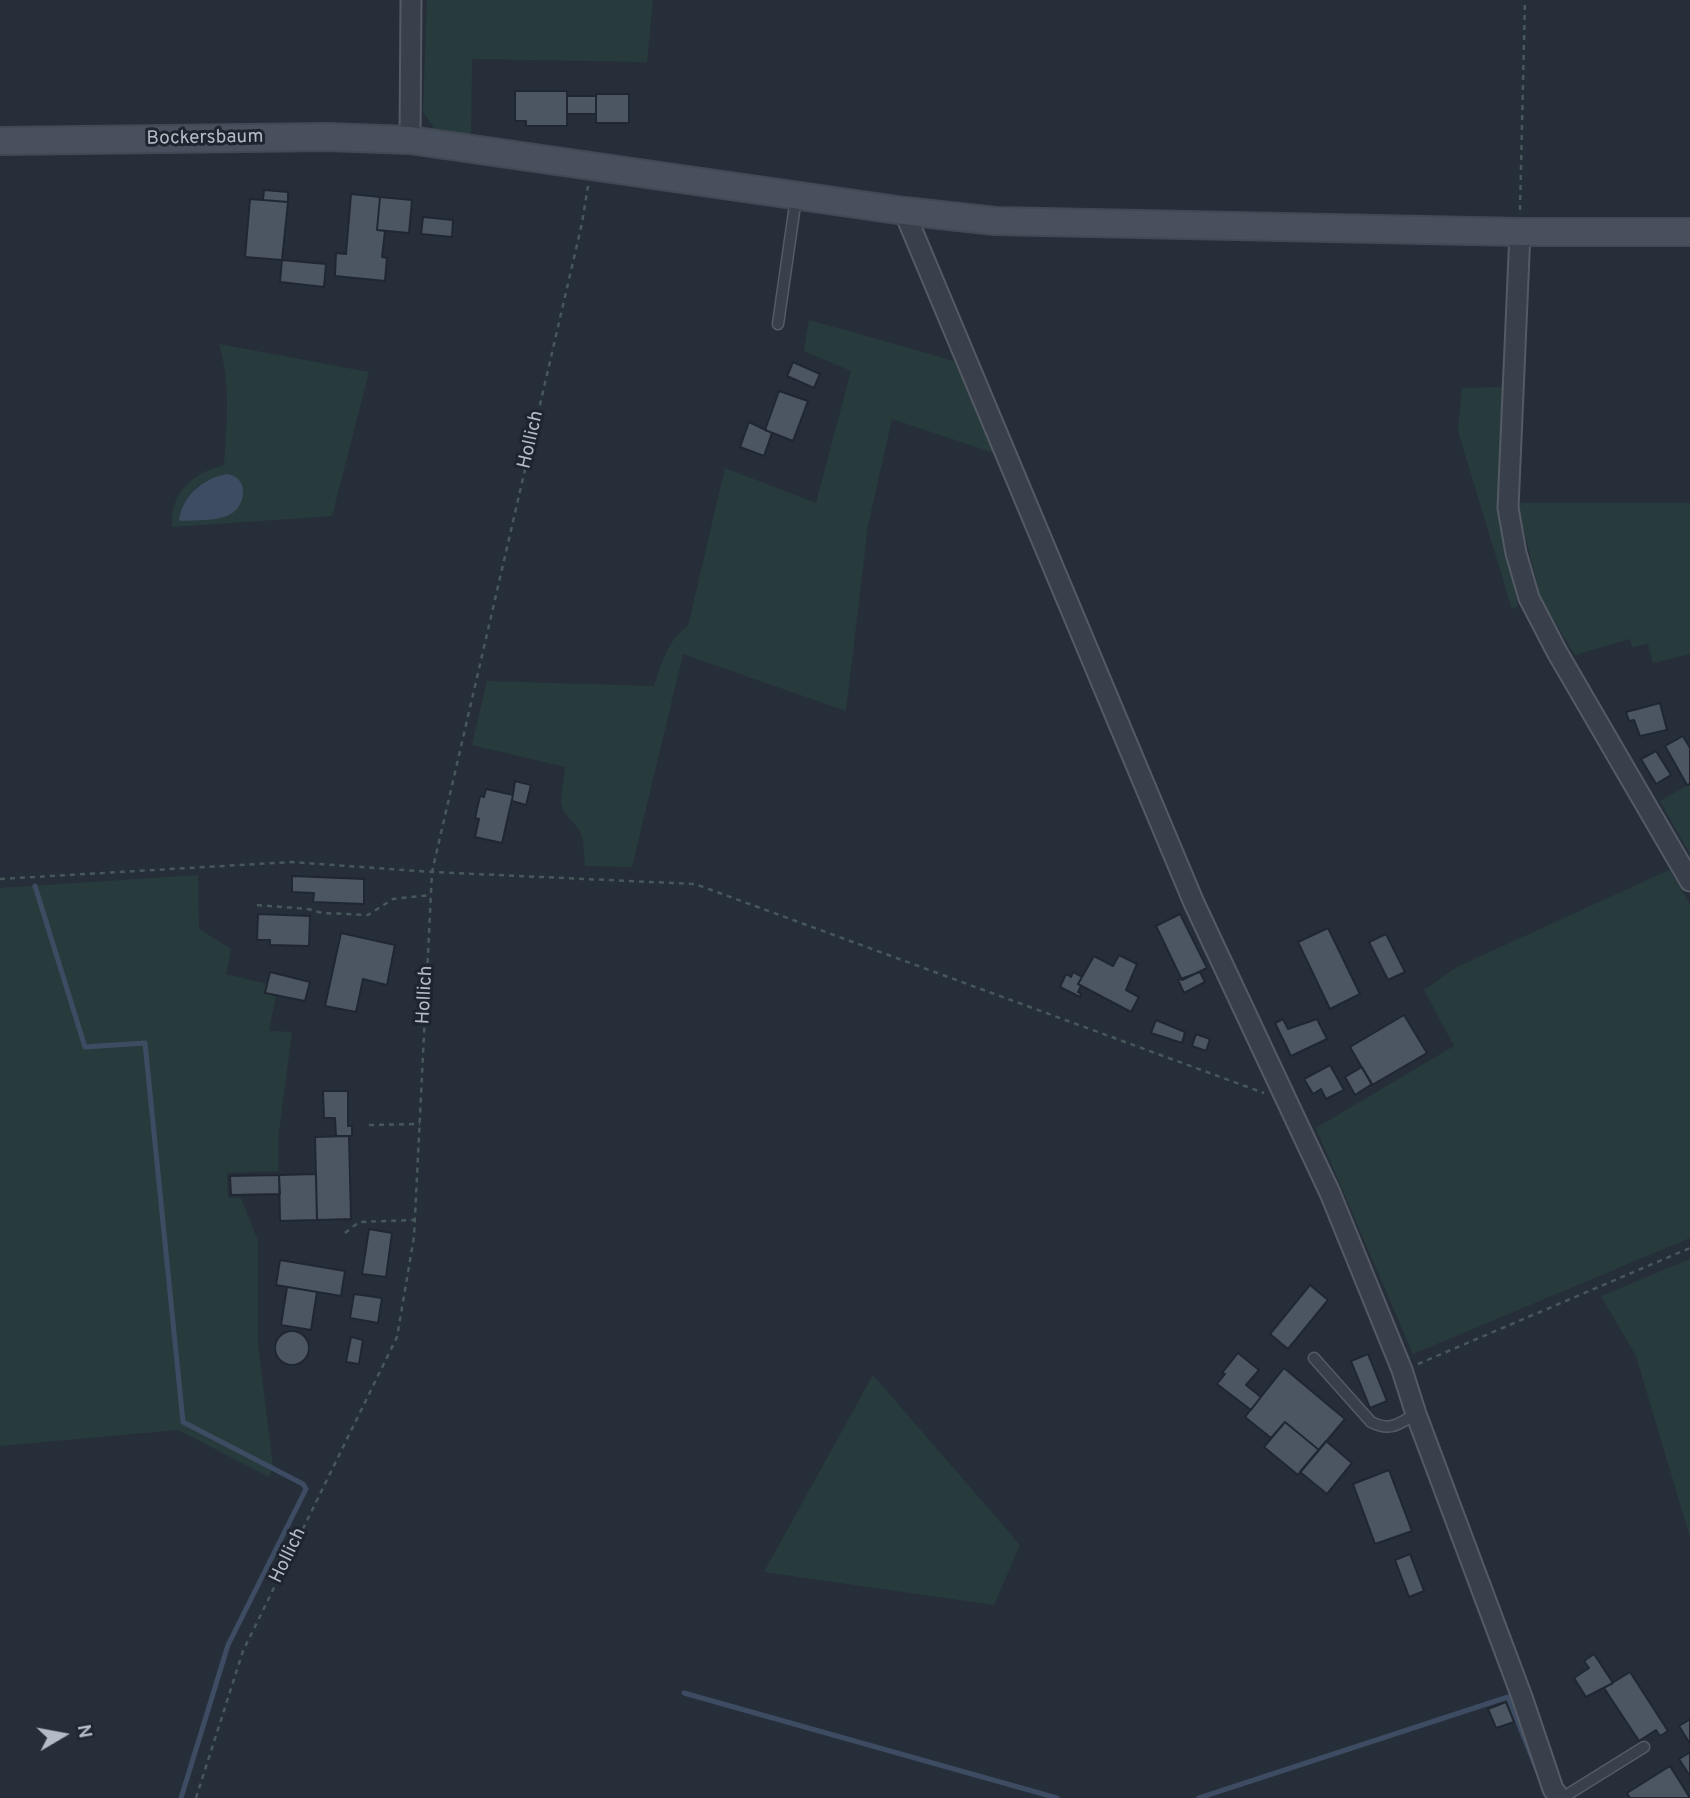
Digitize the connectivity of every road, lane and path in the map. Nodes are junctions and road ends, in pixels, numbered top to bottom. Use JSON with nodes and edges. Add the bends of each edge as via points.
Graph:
{"nodes":[{"id":1,"x":411,"y":0,"type":"edge"},
{"id":2,"x":1525,"y":0,"type":"edge"},
{"id":3,"x":410,"y":140,"type":"junction"},
{"id":4,"x":0,"y":141,"type":"edge"},
{"id":5,"x":591,"y":166,"type":"junction"},
{"id":6,"x":797,"y":194,"type":"junction"},
{"id":7,"x":904,"y":211,"type":"junction"},
{"id":8,"x":1520,"y":232,"type":"junction"},
{"id":9,"x":1690,"y":232,"type":"edge"},
{"id":10,"x":778,"y":324,"type":"dead end"},
{"id":11,"x":432,"y":872,"type":"junction"},
{"id":12,"x":0,"y":879,"type":"edge"},
{"id":13,"x":1690,"y":881,"type":"edge"},
{"id":14,"x":431,"y":895,"type":"junction"},
{"id":15,"x":257,"y":905,"type":"dead end"},
{"id":16,"x":1287,"y":1101,"type":"junction"},
{"id":17,"x":420,"y":1124,"type":"junction"},
{"id":18,"x":369,"y":1125,"type":"dead end"},
{"id":19,"x":414,"y":1220,"type":"junction"},
{"id":20,"x":345,"y":1233,"type":"dead end"},
{"id":21,"x":1690,"y":1248,"type":"edge"},
{"id":22,"x":1314,"y":1358,"type":"dead end"},
{"id":23,"x":1402,"y":1370,"type":"junction"},
{"id":24,"x":1416,"y":1414,"type":"junction"},
{"id":25,"x":1644,"y":1746,"type":"dead end"},
{"id":26,"x":1556,"y":1796,"type":"edge"},
{"id":27,"x":196,"y":1798,"type":"edge"}],
"edges":[{"from":1,"to":3,"type":"street"},
{"from":2,"to":8,"type":"path"},
{"from":3,"to":4,"type":"street","name":"Bockersbaum"},
{"from":3,"to":5,"type":"street","name":"Bockersbaum"},
{"from":5,"to":6,"type":"street","name":"Bockersbaum"},
{"from":5,"to":11,"type":"path","name":"Hollich","via":[[582,223]]},
{"from":6,"to":7,"type":"street","name":"Bockersbaum"},
{"from":6,"to":10,"type":"lane"},
{"from":7,"to":8,"type":"street","name":"Bockersbaum","via":[[995,221]]},
{"from":7,"to":16,"type":"street","via":[[1194,903]]},
{"from":8,"to":9,"type":"street","name":"Bockersbaum"},
{"from":8,"to":13,"type":"street","via":[[1508,508],[1516,553],[1530,598],[1557,652]]},
{"from":11,"to":12,"type":"path","via":[[291,862]]},
{"from":11,"to":14,"type":"path","name":"Hollich"},
{"from":11,"to":16,"type":"path","via":[[695,884]]},
{"from":14,"to":15,"type":"path","via":[[393,899],[368,915]]},
{"from":14,"to":17,"type":"path","name":"Hollich"},
{"from":16,"to":23,"type":"street"},
{"from":17,"to":18,"type":"path"},
{"from":17,"to":19,"type":"path","name":"Hollich"},
{"from":19,"to":20,"type":"path","via":[[359,1222]]},
{"from":19,"to":27,"type":"path","name":"Hollich","via":[[397,1337],[243,1650]]},
{"from":21,"to":23,"type":"path"},
{"from":22,"to":24,"type":"lane","via":[[1371,1422],[1395,1426]]},
{"from":23,"to":24,"type":"street"},
{"from":24,"to":26,"type":"street"},
{"from":25,"to":26,"type":"lane"}]}
